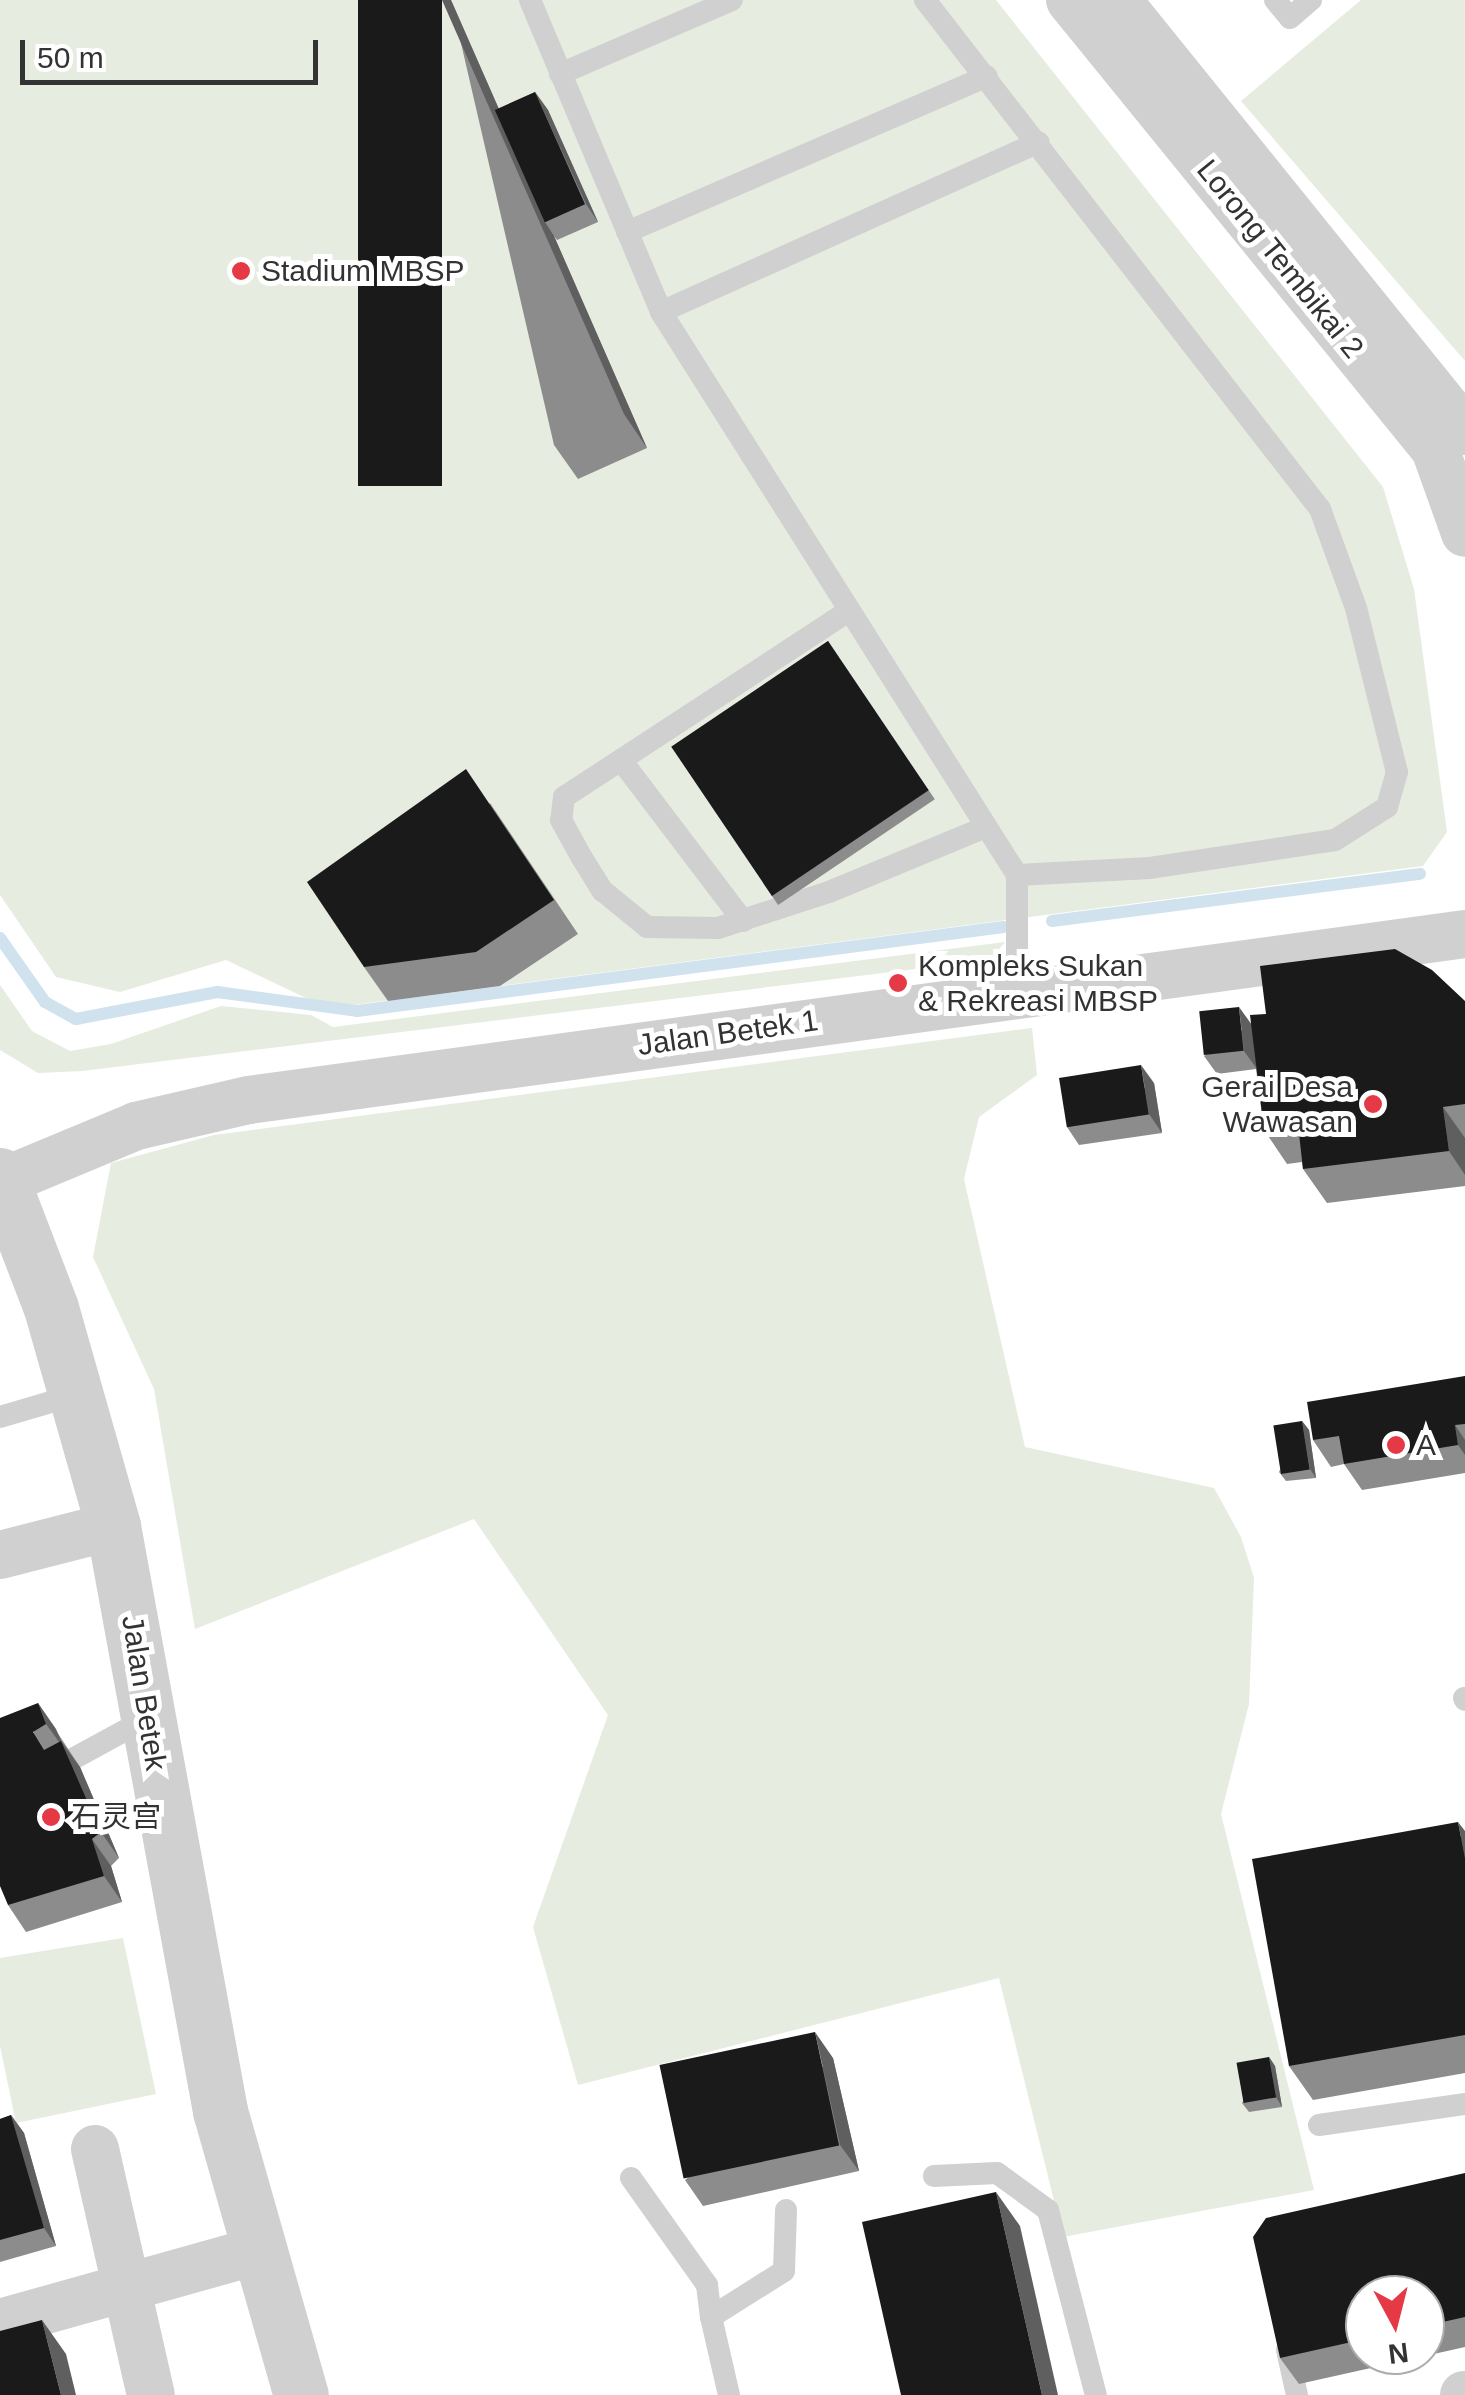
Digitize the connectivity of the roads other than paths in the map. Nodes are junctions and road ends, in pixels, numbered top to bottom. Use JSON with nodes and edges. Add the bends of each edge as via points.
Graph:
{"nodes":[{"id":1,"x":530,"y":0,"type":"edge"},
{"id":2,"x":732,"y":0,"type":"edge"},
{"id":3,"x":925,"y":0,"type":"edge"},
{"id":4,"x":1275,"y":0,"type":"edge"},
{"id":5,"x":1311,"y":0,"type":"edge"},
{"id":6,"x":1094,"y":4,"type":"edge"},
{"id":7,"x":560,"y":74,"type":"junction"},
{"id":8,"x":987,"y":76,"type":"junction"},
{"id":9,"x":1039,"y":142,"type":"junction"},
{"id":10,"x":627,"y":232,"type":"junction"},
{"id":11,"x":661,"y":312,"type":"junction"},
{"id":12,"x":1465,"y":431,"type":"edge"},
{"id":13,"x":1465,"y":533,"type":"edge"},
{"id":14,"x":847,"y":612,"type":"junction"},
{"id":15,"x":621,"y":760,"type":"junction"},
{"id":16,"x":986,"y":827,"type":"junction"},
{"id":17,"x":1018,"y":874,"type":"junction"},
{"id":18,"x":743,"y":921,"type":"junction"},
{"id":19,"x":1450,"y":928,"type":"edge"},
{"id":20,"x":1017,"y":992,"type":"junction"},
{"id":21,"x":2,"y":1178,"type":"edge"},
{"id":22,"x":78,"y":1394,"type":"junction"},
{"id":23,"x":0,"y":1417,"type":"edge"},
{"id":24,"x":113,"y":1526,"type":"junction"},
{"id":25,"x":0,"y":1556,"type":"edge"},
{"id":26,"x":146,"y":1719,"type":"junction"},
{"id":27,"x":58,"y":1767,"type":"edge"},
{"id":28,"x":1465,"y":2104,"type":"edge"},
{"id":29,"x":1319,"y":2125,"type":"dead end"},
{"id":30,"x":95,"y":2149,"type":"dead end"},
{"id":31,"x":934,"y":2176,"type":"dead end"},
{"id":32,"x":632,"y":2178,"type":"dead end"},
{"id":33,"x":786,"y":2210,"type":"dead end"},
{"id":34,"x":257,"y":2251,"type":"junction"},
{"id":35,"x":126,"y":2285,"type":"junction"},
{"id":36,"x":711,"y":2317,"type":"junction"},
{"id":37,"x":1281,"y":2322,"type":"edge"},
{"id":38,"x":0,"y":2324,"type":"edge"},
{"id":39,"x":152,"y":2395,"type":"edge"},
{"id":40,"x":301,"y":2395,"type":"edge"},
{"id":41,"x":728,"y":2395,"type":"edge"},
{"id":42,"x":1096,"y":2395,"type":"edge"},
{"id":43,"x":1297,"y":2395,"type":"edge"}],
"edges":[{"from":1,"to":7,"type":"lane"},
{"from":2,"to":7,"type":"lane"},
{"from":3,"to":8,"type":"lane"},
{"from":4,"to":5,"type":"lane","via":[[1290,18]]},
{"from":6,"to":12,"type":"street","name":"Lorong Tembikai 2"},
{"from":6,"to":13,"type":"street","name":"Lorong Tembikai 2","via":[[1435,449]]},
{"from":7,"to":10,"type":"lane"},
{"from":8,"to":9,"type":"lane"},
{"from":8,"to":10,"type":"lane"},
{"from":9,"to":11,"type":"lane"},
{"from":9,"to":17,"type":"lane","via":[[1320,509],[1356,608],[1396,772],[1387,807],[1335,840],[1150,868]]},
{"from":10,"to":11,"type":"lane"},
{"from":11,"to":14,"type":"lane"},
{"from":14,"to":15,"type":"lane"},
{"from":14,"to":16,"type":"lane"},
{"from":15,"to":18,"type":"lane"},
{"from":15,"to":18,"type":"lane","via":[[560,802],[561,820],[603,891],[647,927],[718,928]]},
{"from":16,"to":17,"type":"lane"},
{"from":16,"to":18,"type":"lane"},
{"from":17,"to":20,"type":"lane"},
{"from":19,"to":20,"type":"street","name":"Jalan Betek 1"},
{"from":20,"to":21,"type":"street","name":"Jalan Betek 1","via":[[249,1100],[88,1142]]},
{"from":21,"to":22,"type":"street","name":"Jalan Betek"},
{"from":22,"to":23,"type":"lane"},
{"from":22,"to":24,"type":"street","name":"Jalan Betek"},
{"from":24,"to":25,"type":"street"},
{"from":24,"to":26,"type":"street","name":"Jalan Betek"},
{"from":26,"to":27,"type":"lane"},
{"from":26,"to":34,"type":"street","name":"Jalan Betek","via":[[207,2051]]},
{"from":28,"to":29,"type":"lane"},
{"from":30,"to":35,"type":"street"},
{"from":31,"to":42,"type":"lane","via":[[997,2174],[1048,2210]]},
{"from":32,"to":36,"type":"lane","via":[[706,2286]]},
{"from":33,"to":36,"type":"lane","via":[[784,2271]]},
{"from":34,"to":35,"type":"street"},
{"from":34,"to":40,"type":"street","name":"Jalan Betek"},
{"from":35,"to":38,"type":"street"},
{"from":35,"to":39,"type":"street"},
{"from":36,"to":41,"type":"lane"},
{"from":37,"to":43,"type":"lane"}]}
